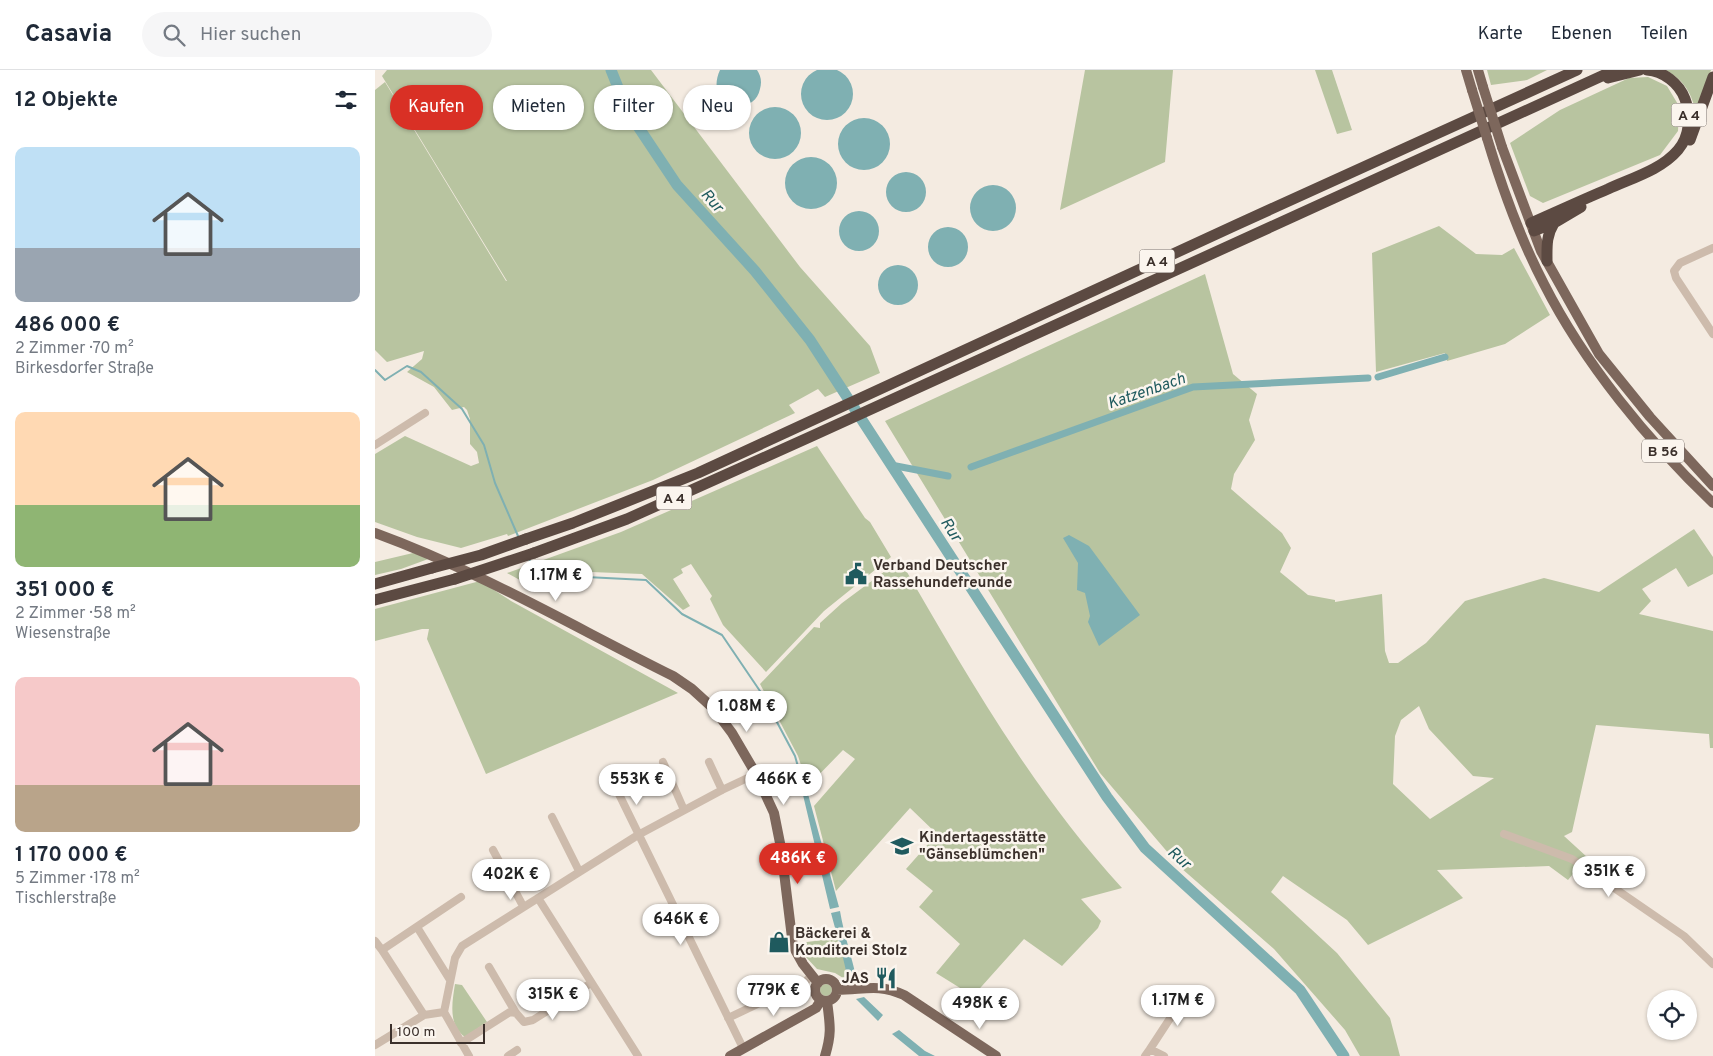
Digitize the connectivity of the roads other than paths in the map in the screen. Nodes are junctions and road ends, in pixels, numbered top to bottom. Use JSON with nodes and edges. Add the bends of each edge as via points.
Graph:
{"nodes":[{"id":1,"x":1466,"y":70,"type":"edge"},
{"id":2,"x":1478,"y":70,"type":"edge"},
{"id":3,"x":1577,"y":70,"type":"edge"},
{"id":4,"x":1615,"y":70,"type":"edge"},
{"id":5,"x":1640,"y":70,"type":"edge"},
{"id":6,"x":1647,"y":70,"type":"edge"},
{"id":7,"x":1713,"y":77,"type":"edge"},
{"id":8,"x":1584,"y":84,"type":"junction"},
{"id":9,"x":1554,"y":223,"type":"junction"},
{"id":10,"x":1532,"y":227,"type":"junction"},
{"id":11,"x":1521,"y":232,"type":"junction"},
{"id":12,"x":1713,"y":248,"type":"edge"},
{"id":13,"x":1547,"y":261,"type":"junction"},
{"id":14,"x":1713,"y":334,"type":"edge"},
{"id":15,"x":425,"y":413,"type":"dead end"},
{"id":16,"x":375,"y":445,"type":"edge"},
{"id":17,"x":1713,"y":486,"type":"edge"},
{"id":18,"x":1713,"y":503,"type":"edge"},
{"id":19,"x":375,"y":533,"type":"edge"},
{"id":20,"x":375,"y":584,"type":"edge"},
{"id":21,"x":375,"y":600,"type":"edge"},
{"id":22,"x":663,"y":762,"type":"dead end"},
{"id":23,"x":709,"y":762,"type":"dead end"},
{"id":24,"x":756,"y":774,"type":"junction"},
{"id":25,"x":615,"y":788,"type":"dead end"},
{"id":26,"x":722,"y":790,"type":"junction"},
{"id":27,"x":684,"y":810,"type":"junction"},
{"id":28,"x":552,"y":817,"type":"dead end"},
{"id":29,"x":1504,"y":834,"type":"dead end"},
{"id":30,"x":638,"y":835,"type":"junction"},
{"id":31,"x":493,"y":850,"type":"dead end"},
{"id":32,"x":579,"y":871,"type":"junction"},
{"id":33,"x":461,"y":897,"type":"dead end"},
{"id":34,"x":538,"y":898,"type":"junction"},
{"id":35,"x":523,"y":906,"type":"junction"},
{"id":36,"x":417,"y":927,"type":"junction"},
{"id":37,"x":375,"y":940,"type":"edge"},
{"id":38,"x":381,"y":950,"type":"junction"},
{"id":39,"x":1713,"y":964,"type":"edge"},
{"id":40,"x":489,"y":968,"type":"dead end"},
{"id":41,"x":815,"y":979,"type":"junction"},
{"id":42,"x":450,"y":980,"type":"junction"},
{"id":43,"x":591,"y":983,"type":"junction"},
{"id":44,"x":837,"y":990,"type":"junction"},
{"id":45,"x":1186,"y":994,"type":"dead end"},
{"id":46,"x":824,"y":1001,"type":"junction"},
{"id":47,"x":444,"y":1012,"type":"junction"},
{"id":48,"x":515,"y":1013,"type":"junction"},
{"id":49,"x":424,"y":1015,"type":"junction"},
{"id":50,"x":728,"y":1018,"type":"junction"},
{"id":51,"x":461,"y":1043,"type":"junction"},
{"id":52,"x":375,"y":1045,"type":"edge"},
{"id":53,"x":1150,"y":1049,"type":"junction"},
{"id":54,"x":517,"y":1050,"type":"dead end"},
{"id":55,"x":745,"y":1052,"type":"edge"},
{"id":56,"x":469,"y":1056,"type":"edge"},
{"id":57,"x":508,"y":1056,"type":"edge"},
{"id":58,"x":638,"y":1056,"type":"edge"},
{"id":59,"x":729,"y":1056,"type":"edge"},
{"id":60,"x":825,"y":1056,"type":"edge"},
{"id":61,"x":996,"y":1056,"type":"edge"},
{"id":62,"x":1145,"y":1056,"type":"edge"},
{"id":63,"x":1164,"y":1056,"type":"edge"}],
"edges":[{"from":1,"to":11,"type":"main road","number":"B 56","bridge":true},
{"from":2,"to":10,"type":"main road","number":"B 56","bridge":true},
{"from":3,"to":20,"type":"highway","number":"A 4","bridge":true,"via":[[698,473],[573,523]]},
{"from":4,"to":8,"type":"highway","number":"A 4"},
{"from":5,"to":8,"type":"highway","number":"A 4"},
{"from":6,"to":10,"type":"highway","number":"A 4","via":[[1663,74],[1684,96],[1689,116],[1681,145],[1654,168]]},
{"from":7,"to":9,"type":"highway","via":[[1695,131],[1675,161],[1656,174]]},
{"from":8,"to":21,"type":"highway","number":"A 4","bridge":true,"via":[[627,519],[455,579]]},
{"from":9,"to":10,"type":"highway"},
{"from":9,"to":13,"type":"highway","via":[[1547,240]]},
{"from":10,"to":11,"type":"main road"},
{"from":10,"to":13,"type":"main road","number":"B 56"},
{"from":11,"to":18,"type":"main road","number":"B 56","via":[[1543,284],[1586,355],[1661,449]]},
{"from":12,"to":14,"type":"street","via":[[1680,263],[1674,271],[1675,278]]},
{"from":13,"to":17,"type":"main road","number":"B 56","via":[[1599,354],[1650,417]]},
{"from":15,"to":16,"type":"street"},
{"from":19,"to":24,"type":"main road","via":[[423,550],[673,676],[714,709]]},
{"from":22,"to":27,"type":"street"},
{"from":23,"to":26,"type":"street"},
{"from":24,"to":26,"type":"street"},
{"from":24,"to":41,"type":"main road","via":[[778,831],[793,946]]},
{"from":25,"to":30,"type":"street"},
{"from":26,"to":27,"type":"street"},
{"from":27,"to":30,"type":"street"},
{"from":28,"to":32,"type":"street"},
{"from":29,"to":39,"type":"street","via":[[1572,859],[1683,936]]},
{"from":30,"to":32,"type":"street"},
{"from":30,"to":50,"type":"street"},
{"from":31,"to":35,"type":"street"},
{"from":32,"to":34,"type":"street"},
{"from":33,"to":36,"type":"street"},
{"from":34,"to":35,"type":"street"},
{"from":34,"to":43,"type":"street"},
{"from":35,"to":42,"type":"street","via":[[462,946],[455,958]]},
{"from":36,"to":38,"type":"street"},
{"from":36,"to":42,"type":"street"},
{"from":37,"to":38,"type":"street"},
{"from":38,"to":49,"type":"street"},
{"from":40,"to":48,"type":"street"},
{"from":41,"to":44,"type":"main road","via":[[831,980]]},
{"from":41,"to":46,"type":"main road","via":[[815,992]]},
{"from":41,"to":50,"type":"street"},
{"from":42,"to":47,"type":"street"},
{"from":43,"to":48,"type":"street","via":[[533,1020],[524,1022]]},
{"from":43,"to":58,"type":"street"},
{"from":44,"to":46,"type":"main road","via":[[833,998]]},
{"from":44,"to":61,"type":"main road","via":[[875,987],[895,991]]},
{"from":45,"to":53,"type":"street"},
{"from":46,"to":55,"type":"main road"},
{"from":46,"to":60,"type":"main road","via":[[831,1024]]},
{"from":47,"to":49,"type":"street"},
{"from":47,"to":51,"type":"street"},
{"from":48,"to":51,"type":"street","via":[[510,1012]]},
{"from":49,"to":52,"type":"street"},
{"from":50,"to":55,"type":"street"},
{"from":51,"to":56,"type":"street"},
{"from":53,"to":62,"type":"street"},
{"from":53,"to":63,"type":"street"},
{"from":54,"to":57,"type":"street"},
{"from":55,"to":59,"type":"main road"}]}
